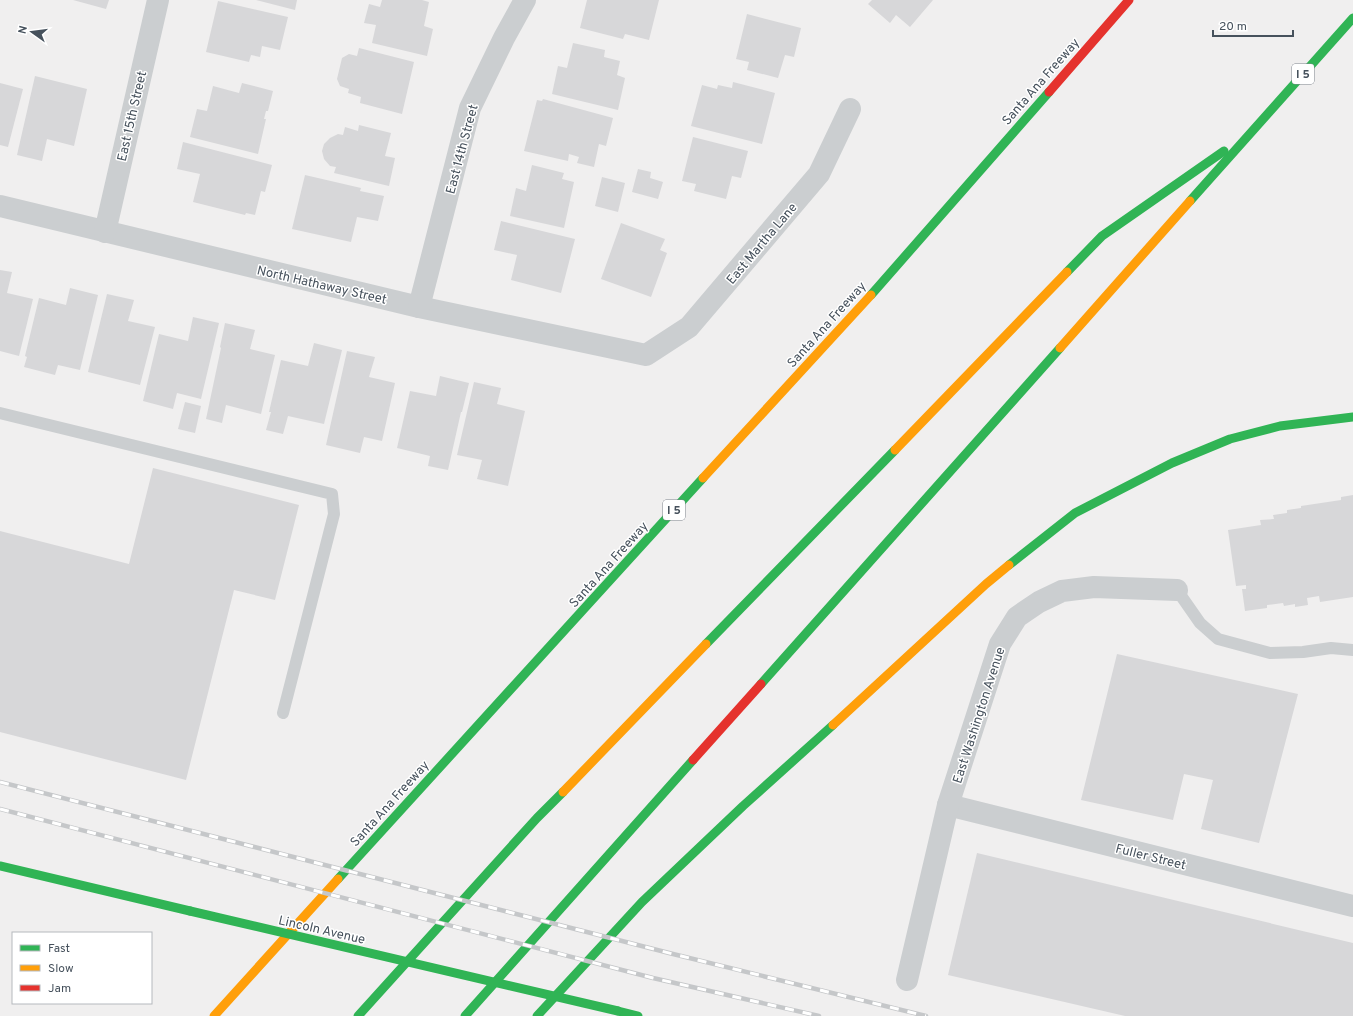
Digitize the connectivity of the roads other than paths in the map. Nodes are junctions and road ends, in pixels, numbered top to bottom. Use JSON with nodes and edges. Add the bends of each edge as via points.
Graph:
{"nodes":[{"id":1,"x":158,"y":0,"type":"edge"},
{"id":2,"x":525,"y":0,"type":"edge"},
{"id":3,"x":1129,"y":0,"type":"edge"},
{"id":4,"x":1353,"y":18,"type":"edge"},
{"id":5,"x":850,"y":108,"type":"dead end"},
{"id":6,"x":1253,"y":131,"type":"junction"},
{"id":7,"x":0,"y":206,"type":"edge"},
{"id":8,"x":105,"y":232,"type":"junction"},
{"id":9,"x":419,"y":307,"type":"junction"},
{"id":10,"x":646,"y":355,"type":"joint"},
{"id":11,"x":0,"y":413,"type":"edge"},
{"id":12,"x":1353,"y":416,"type":"edge"},
{"id":13,"x":1177,"y":590,"type":"joint"},
{"id":14,"x":1353,"y":650,"type":"edge"},
{"id":15,"x":283,"y":712,"type":"dead end"},
{"id":16,"x":948,"y":805,"type":"junction"},
{"id":17,"x":0,"y":867,"type":"edge"},
{"id":18,"x":1353,"y":906,"type":"edge"},
{"id":19,"x":907,"y":980,"type":"dead end"},
{"id":20,"x":214,"y":1016,"type":"edge"},
{"id":21,"x":358,"y":1016,"type":"edge"},
{"id":22,"x":465,"y":1016,"type":"edge"},
{"id":23,"x":537,"y":1016,"type":"edge"},
{"id":24,"x":638,"y":1016,"type":"edge"}],
"edges":[{"from":1,"to":8,"type":"street","name":"East 15th Street"},
{"from":2,"to":9,"type":"street","name":"East 14th Street","via":[[470,108]]},
{"from":3,"to":20,"type":"main road","name":"Santa Ana Freeway","number":"I 5","via":[[870,296]]},
{"from":4,"to":6,"type":"main road","number":"I 5"},
{"from":5,"to":10,"type":"street","name":"East Martha Lane","via":[[819,174],[689,328]]},
{"from":6,"to":21,"type":"main road","number":"I 5","via":[[1102,236],[536,818]]},
{"from":6,"to":22,"type":"main road","number":"I 5"},
{"from":7,"to":8,"type":"street","name":"North Hathaway Street"},
{"from":8,"to":9,"type":"street","name":"North Hathaway Street"},
{"from":9,"to":10,"type":"street","name":"North Hathaway Street"},
{"from":11,"to":15,"type":"lane","via":[[332,494],[334,514]]},
{"from":12,"to":23,"type":"main road","via":[[1280,426],[1230,439],[1172,463],[1075,513],[986,584],[743,806],[642,902]]},
{"from":13,"to":14,"type":"lane","via":[[1200,623],[1218,639],[1270,653],[1331,648]]},
{"from":13,"to":16,"type":"street","name":"East Washington Avenue","via":[[1094,587],[1062,591],[1017,617],[1000,644]]},
{"from":16,"to":18,"type":"street","name":"Fuller Street"},
{"from":16,"to":19,"type":"street","name":"East Washington Avenue"},
{"from":17,"to":24,"type":"main road","name":"Lincoln Avenue","bridge":true}]}
